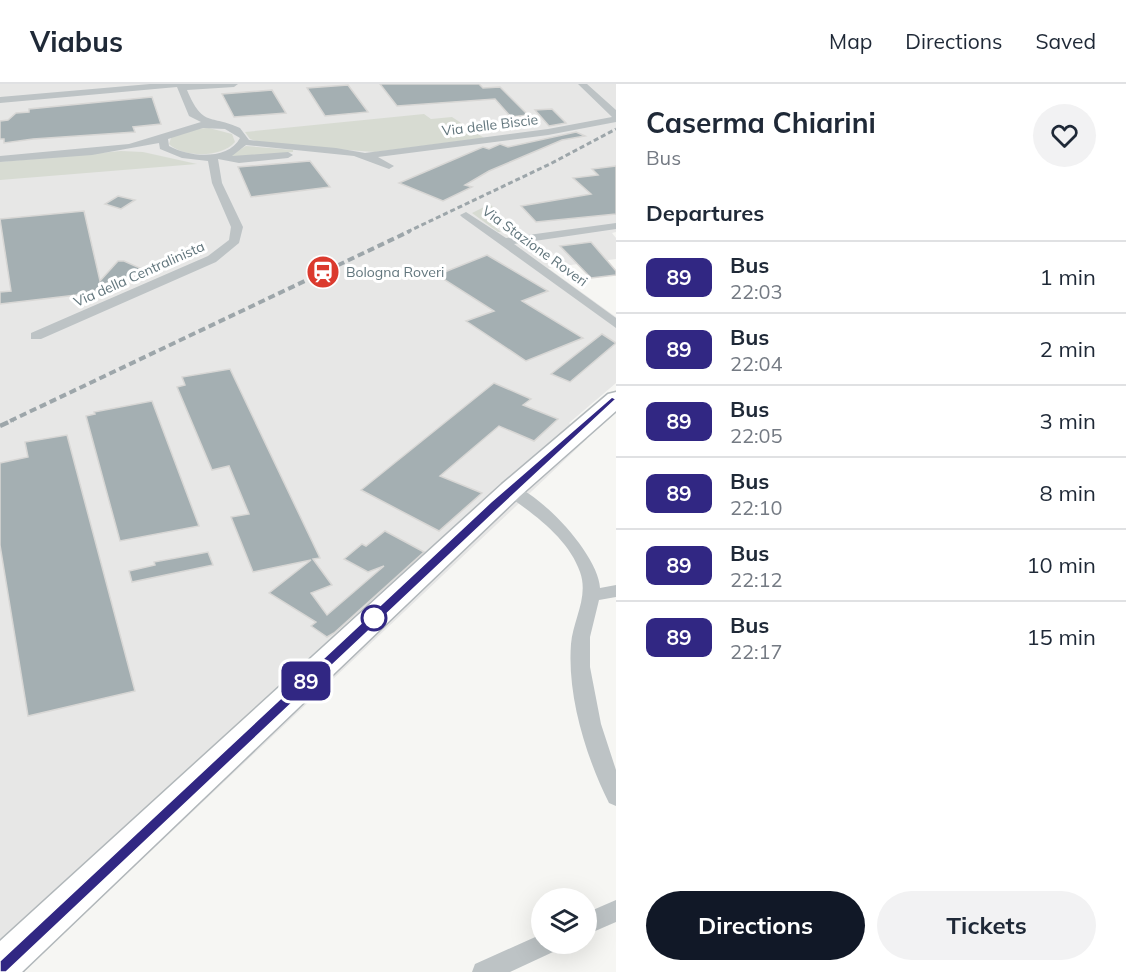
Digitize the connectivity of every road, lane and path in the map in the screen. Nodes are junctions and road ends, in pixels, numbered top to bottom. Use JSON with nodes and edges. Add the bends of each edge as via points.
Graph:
{"nodes":[{"id":1,"x":234,"y":84,"type":"edge"},
{"id":2,"x":582,"y":84,"type":"edge"},
{"id":3,"x":180,"y":86,"type":"edge"},
{"id":4,"x":0,"y":100,"type":"edge"},
{"id":5,"x":192,"y":114,"type":"junction"},
{"id":6,"x":616,"y":117,"type":"edge"},
{"id":7,"x":216,"y":125,"type":"junction"},
{"id":8,"x":176,"y":130,"type":"junction"},
{"id":9,"x":164,"y":138,"type":"junction"},
{"id":10,"x":245,"y":142,"type":"junction"},
{"id":11,"x":125,"y":148,"type":"junction"},
{"id":12,"x":302,"y":148,"type":"junction"},
{"id":13,"x":168,"y":150,"type":"junction"},
{"id":14,"x":215,"y":156,"type":"junction"},
{"id":15,"x":366,"y":156,"type":"junction"},
{"id":16,"x":0,"y":159,"type":"edge"},
{"id":17,"x":389,"y":166,"type":"dead end"},
{"id":18,"x":466,"y":215,"type":"dead end"},
{"id":19,"x":616,"y":226,"type":"edge"},
{"id":20,"x":504,"y":242,"type":"junction"},
{"id":21,"x":616,"y":324,"type":"edge"},
{"id":22,"x":36,"y":336,"type":"dead end"},
{"id":23,"x":616,"y":399,"type":"edge"},
{"id":24,"x":511,"y":490,"type":"junction"},
{"id":25,"x":616,"y":591,"type":"edge"},
{"id":26,"x":593,"y":595,"type":"junction"},
{"id":27,"x":616,"y":797,"type":"edge"},
{"id":28,"x":616,"y":911,"type":"edge"},
{"id":29,"x":597,"y":919,"type":"edge"},
{"id":30,"x":531,"y":950,"type":"edge"},
{"id":31,"x":0,"y":967,"type":"edge"},
{"id":32,"x":484,"y":972,"type":"edge"}],
"edges":[{"from":1,"to":3,"type":"street"},
{"from":2,"to":6,"type":"street","name":"Via delle Biscie"},
{"from":3,"to":4,"type":"street"},
{"from":3,"to":5,"type":"street"},
{"from":5,"to":7,"type":"street"},
{"from":5,"to":8,"type":"street"},
{"from":6,"to":15,"type":"street","name":"Via delle Biscie","via":[[563,130]]},
{"from":7,"to":8,"type":"street"},
{"from":7,"to":10,"type":"street","via":[[239,131]]},
{"from":8,"to":9,"type":"street"},
{"from":9,"to":11,"type":"street"},
{"from":9,"to":13,"type":"street"},
{"from":10,"to":12,"type":"street"},
{"from":10,"to":14,"type":"street","via":[[237,150]]},
{"from":11,"to":13,"type":"street"},
{"from":11,"to":16,"type":"street"},
{"from":12,"to":14,"type":"street","via":[[284,156],[239,160]]},
{"from":12,"to":15,"type":"street"},
{"from":13,"to":14,"type":"street","via":[[182,156]]},
{"from":14,"to":22,"type":"street","name":"Via della Centralinista","via":[[217,183],[237,227],[235,241],[212,259]]},
{"from":15,"to":17,"type":"street"},
{"from":18,"to":20,"type":"street","name":"Via Stazione Roveri"},
{"from":19,"to":20,"type":"street"},
{"from":20,"to":21,"type":"street","name":"Via Stazione Roveri"},
{"from":23,"to":24,"type":"main road"},
{"from":24,"to":26,"type":"street","via":[[576,550],[589,572]]},
{"from":24,"to":31,"type":"main road"},
{"from":25,"to":26,"type":"street"},
{"from":26,"to":27,"type":"street","via":[[583,622],[580,646],[584,703]]},
{"from":28,"to":29,"type":"street"},
{"from":30,"to":32,"type":"street"}]}
